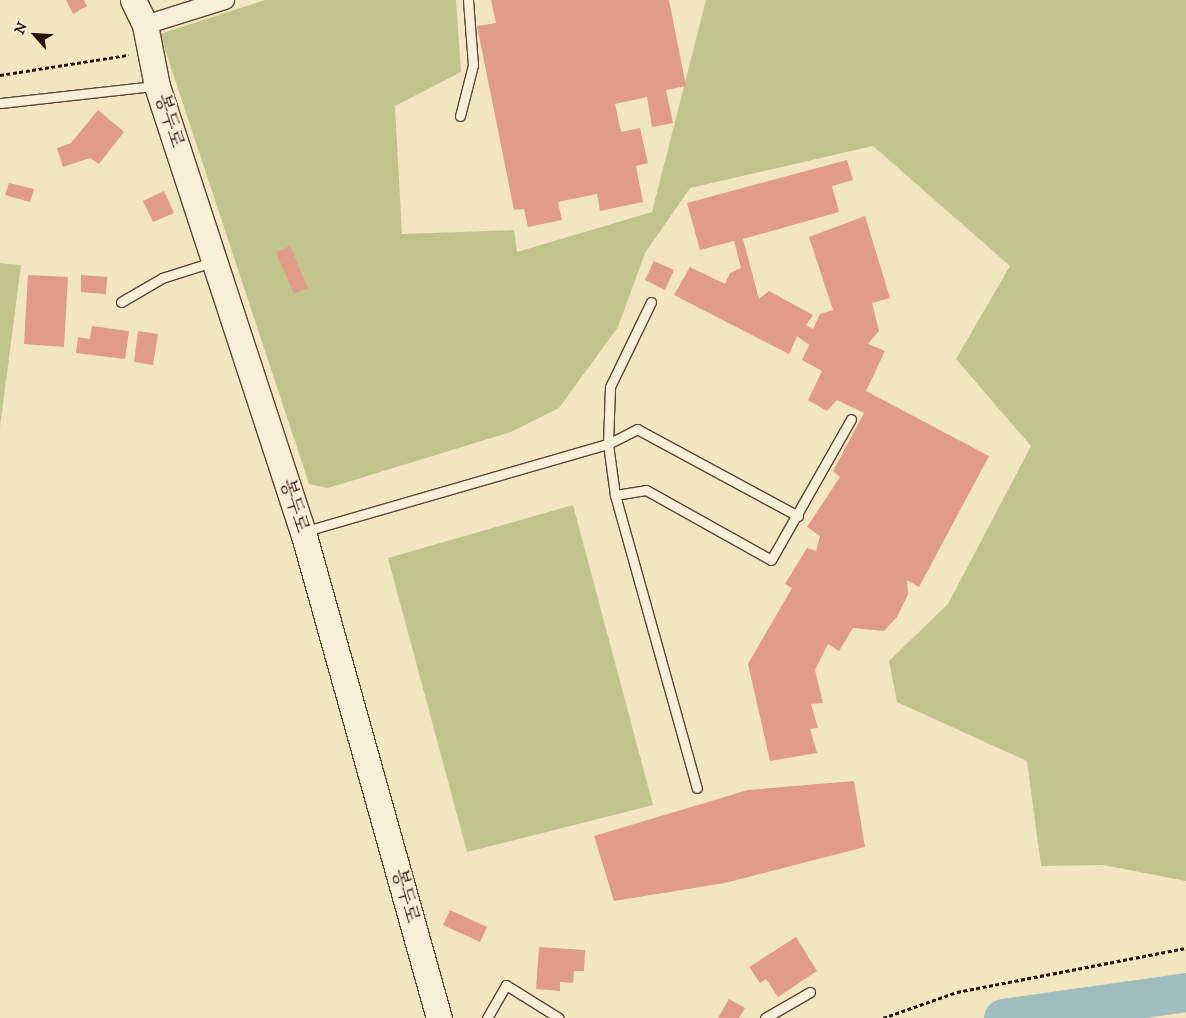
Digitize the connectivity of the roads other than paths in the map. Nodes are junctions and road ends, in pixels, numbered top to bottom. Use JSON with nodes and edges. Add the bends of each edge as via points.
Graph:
{"nodes":[{"id":1,"x":133,"y":0,"type":"edge"},
{"id":2,"x":225,"y":0,"type":"edge"},
{"id":3,"x":468,"y":0,"type":"edge"},
{"id":4,"x":145,"y":25,"type":"junction"},
{"id":5,"x":157,"y":86,"type":"junction"},
{"id":6,"x":0,"y":103,"type":"edge"},
{"id":7,"x":460,"y":116,"type":"dead end"},
{"id":8,"x":215,"y":262,"type":"junction"},
{"id":9,"x":121,"y":302,"type":"dead end"},
{"id":10,"x":651,"y":302,"type":"dead end"},
{"id":11,"x":851,"y":419,"type":"dead end"},
{"id":12,"x":608,"y":444,"type":"junction"},
{"id":13,"x":615,"y":495,"type":"junction"},
{"id":14,"x":798,"y":516,"type":"junction"},
{"id":15,"x":303,"y":532,"type":"junction"},
{"id":16,"x":697,"y":788,"type":"dead end"},
{"id":17,"x":810,"y":992,"type":"dead end"},
{"id":18,"x":439,"y":1018,"type":"edge"},
{"id":19,"x":487,"y":1018,"type":"edge"},
{"id":20,"x":558,"y":1018,"type":"edge"},
{"id":21,"x":766,"y":1018,"type":"edge"}],
"edges":[{"from":1,"to":4,"type":"main road","name":"봉두로"},
{"from":2,"to":4,"type":"street"},
{"from":3,"to":7,"type":"lane","via":[[473,65]]},
{"from":4,"to":5,"type":"main road","name":"봉두로"},
{"from":5,"to":6,"type":"lane"},
{"from":5,"to":8,"type":"main road","name":"봉두로"},
{"from":8,"to":9,"type":"lane","via":[[162,278]]},
{"from":8,"to":15,"type":"main road","name":"봉두로"},
{"from":10,"to":12,"type":"lane","via":[[610,387]]},
{"from":11,"to":14,"type":"lane"},
{"from":12,"to":13,"type":"lane"},
{"from":12,"to":14,"type":"lane","via":[[637,429]]},
{"from":12,"to":15,"type":"lane"},
{"from":13,"to":14,"type":"lane","via":[[646,490],[771,560]]},
{"from":13,"to":16,"type":"lane"},
{"from":15,"to":18,"type":"main road","name":"봉두로"},
{"from":17,"to":21,"type":"lane"},
{"from":19,"to":20,"type":"lane","via":[[506,985]]}]}
